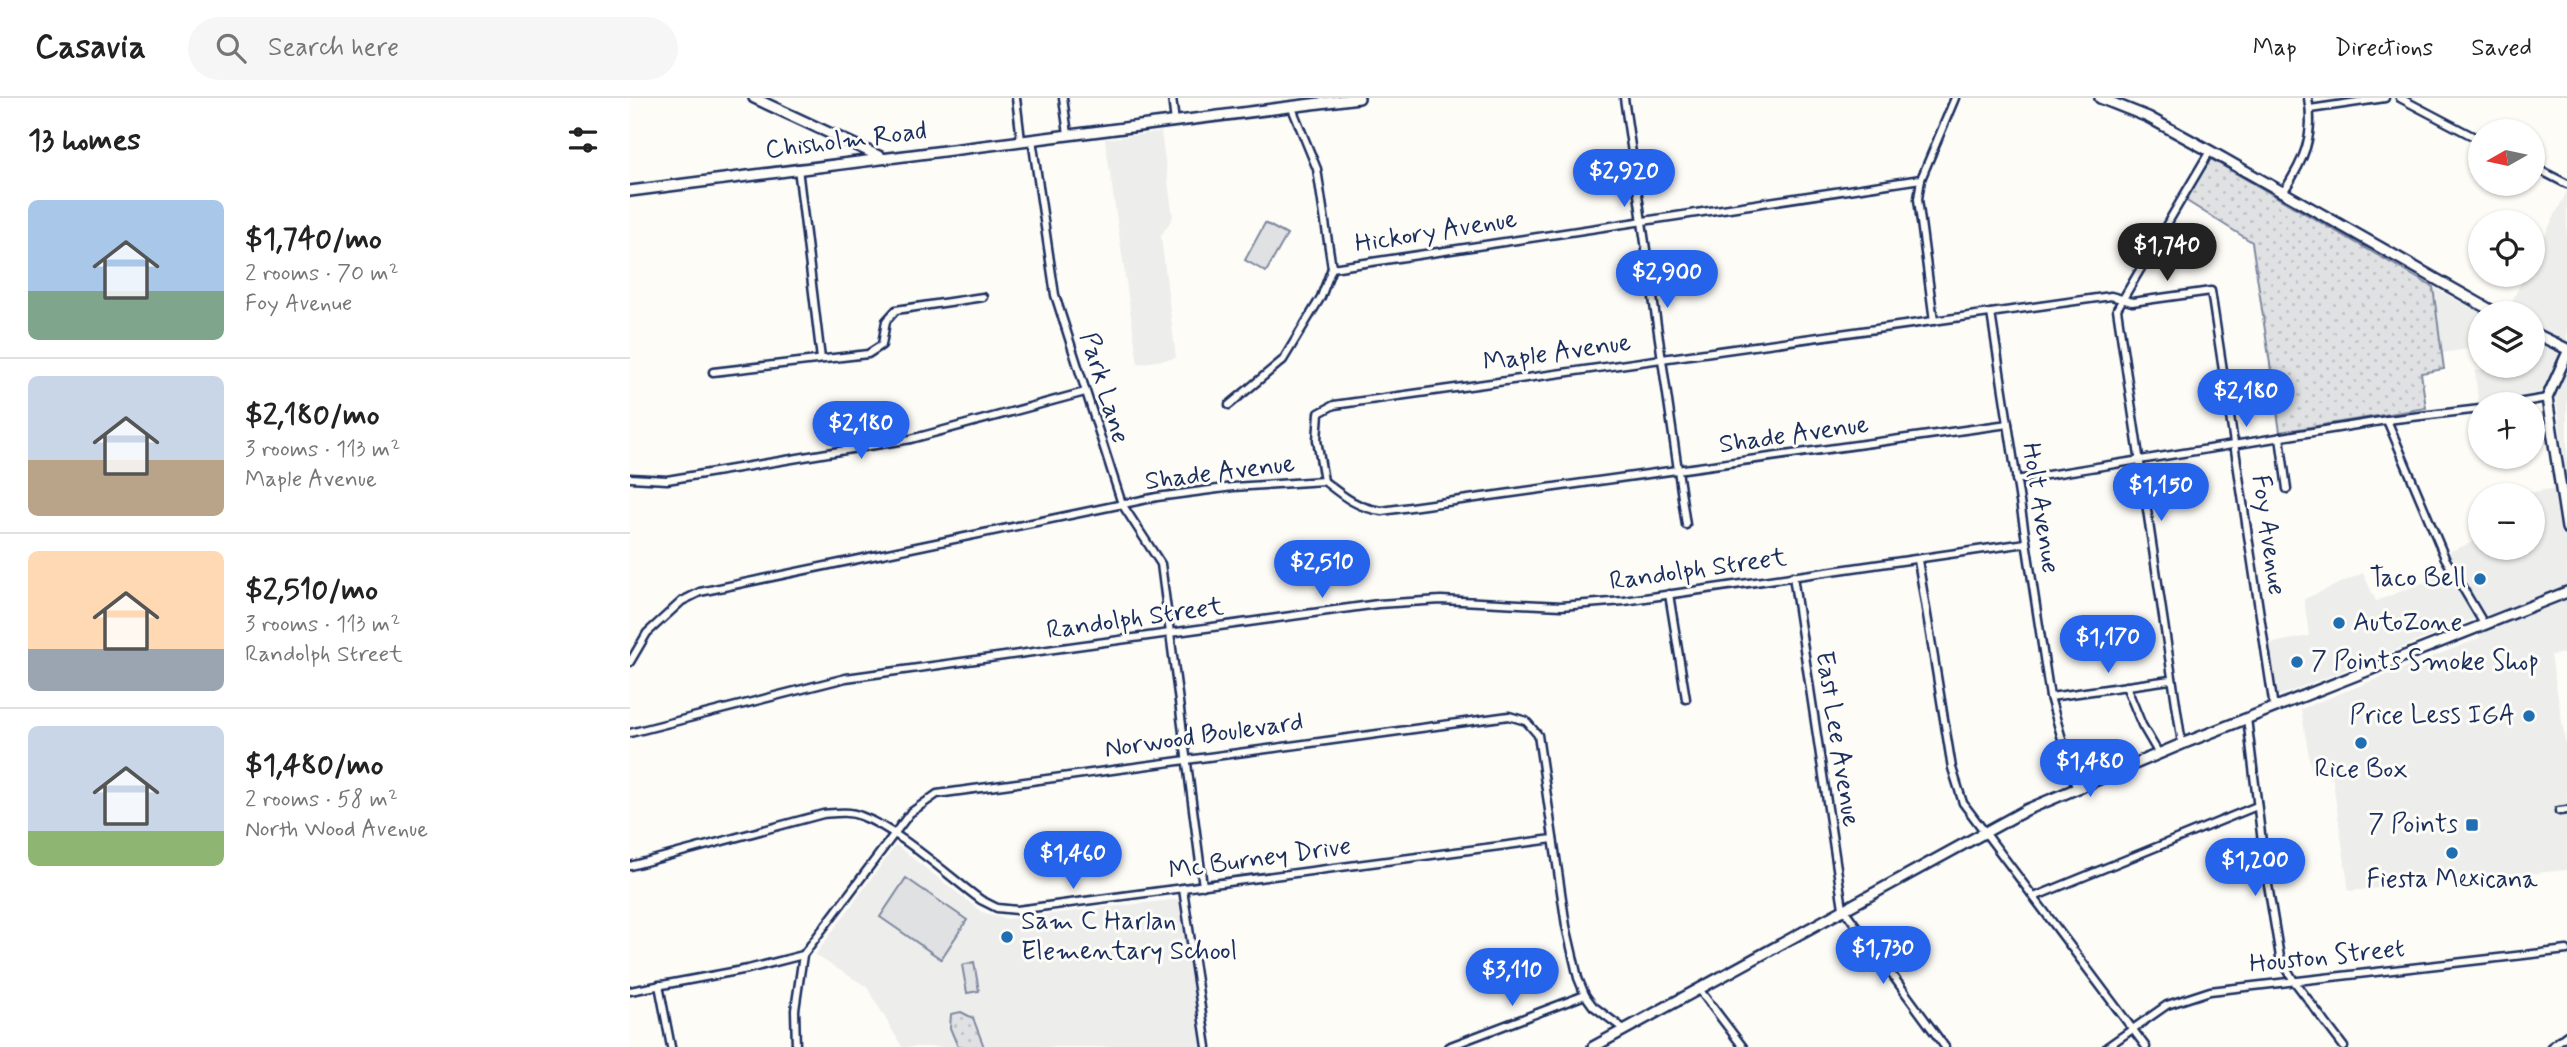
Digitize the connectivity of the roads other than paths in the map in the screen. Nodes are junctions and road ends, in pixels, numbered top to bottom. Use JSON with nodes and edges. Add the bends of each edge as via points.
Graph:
{"nodes":[{"id":1,"x":754,"y":98,"type":"edge"},
{"id":2,"x":1016,"y":98,"type":"edge"},
{"id":3,"x":1063,"y":98,"type":"edge"},
{"id":4,"x":1172,"y":98,"type":"edge"},
{"id":5,"x":1359,"y":98,"type":"edge"},
{"id":6,"x":1624,"y":98,"type":"edge"},
{"id":7,"x":1955,"y":98,"type":"edge"},
{"id":8,"x":2100,"y":98,"type":"edge"},
{"id":9,"x":2308,"y":98,"type":"edge"},
{"id":10,"x":2385,"y":98,"type":"edge"},
{"id":11,"x":2400,"y":98,"type":"edge"},
{"id":12,"x":1292,"y":103,"type":"edge"},
{"id":13,"x":2310,"y":109,"type":"junction"},
{"id":14,"x":1175,"y":122,"type":"junction"},
{"id":15,"x":1068,"y":134,"type":"junction"},
{"id":16,"x":2468,"y":134,"type":"edge"},
{"id":17,"x":1032,"y":139,"type":"junction"},
{"id":18,"x":1021,"y":140,"type":"junction"},
{"id":19,"x":2210,"y":150,"type":"junction"},
{"id":20,"x":883,"y":158,"type":"junction"},
{"id":21,"x":798,"y":168,"type":"junction"},
{"id":22,"x":2545,"y":173,"type":"edge"},
{"id":23,"x":1921,"y":179,"type":"junction"},
{"id":24,"x":2567,"y":184,"type":"edge"},
{"id":25,"x":630,"y":191,"type":"edge"},
{"id":26,"x":2284,"y":191,"type":"junction"},
{"id":27,"x":1641,"y":220,"type":"junction"},
{"id":28,"x":1332,"y":268,"type":"junction"},
{"id":29,"x":983,"y":297,"type":"dead end"},
{"id":30,"x":2121,"y":299,"type":"junction"},
{"id":31,"x":2475,"y":301,"type":"edge"},
{"id":32,"x":1992,"y":313,"type":"junction"},
{"id":33,"x":1934,"y":321,"type":"junction"},
{"id":34,"x":2545,"y":339,"type":"edge"},
{"id":35,"x":2567,"y":351,"type":"edge"},
{"id":36,"x":1661,"y":357,"type":"junction"},
{"id":37,"x":821,"y":359,"type":"junction"},
{"id":38,"x":713,"y":372,"type":"dead end"},
{"id":39,"x":1085,"y":392,"type":"junction"},
{"id":40,"x":2547,"y":398,"type":"joint"},
{"id":41,"x":1229,"y":405,"type":"dead end"},
{"id":42,"x":2468,"y":410,"type":"edge"},
{"id":43,"x":2387,"y":420,"type":"junction"},
{"id":44,"x":2008,"y":424,"type":"junction"},
{"id":45,"x":2280,"y":437,"type":"junction"},
{"id":46,"x":2235,"y":444,"type":"junction"},
{"id":47,"x":2138,"y":459,"type":"junction"},
{"id":48,"x":1678,"y":470,"type":"junction"},
{"id":49,"x":630,"y":478,"type":"edge"},
{"id":50,"x":2016,"y":480,"type":"junction"},
{"id":51,"x":1324,"y":481,"type":"junction"},
{"id":52,"x":2287,"y":489,"type":"dead end"},
{"id":53,"x":1122,"y":504,"type":"junction"},
{"id":54,"x":1686,"y":525,"type":"dead end"},
{"id":55,"x":2567,"y":528,"type":"edge"},
{"id":56,"x":2026,"y":543,"type":"junction"},
{"id":57,"x":1919,"y":560,"type":"junction"},
{"id":58,"x":1793,"y":576,"type":"junction"},
{"id":59,"x":2567,"y":592,"type":"edge"},
{"id":60,"x":1670,"y":594,"type":"junction"},
{"id":61,"x":2484,"y":624,"type":"junction"},
{"id":62,"x":1168,"y":633,"type":"junction"},
{"id":63,"x":630,"y":662,"type":"edge"},
{"id":64,"x":2170,"y":680,"type":"junction"},
{"id":65,"x":2126,"y":686,"type":"junction"},
{"id":66,"x":2050,"y":696,"type":"junction"},
{"id":67,"x":1686,"y":699,"type":"dead end"},
{"id":68,"x":2274,"y":708,"type":"junction"},
{"id":69,"x":2247,"y":718,"type":"junction"},
{"id":70,"x":630,"y":733,"type":"edge"},
{"id":71,"x":2182,"y":744,"type":"junction"},
{"id":72,"x":2159,"y":754,"type":"junction"},
{"id":73,"x":1186,"y":758,"type":"junction"},
{"id":74,"x":2076,"y":788,"type":"junction"},
{"id":75,"x":2257,"y":806,"type":"junction"},
{"id":76,"x":1983,"y":832,"type":"junction"},
{"id":77,"x":894,"y":835,"type":"junction"},
{"id":78,"x":1553,"y":839,"type":"junction"},
{"id":79,"x":630,"y":866,"type":"edge"},
{"id":80,"x":1203,"y":886,"type":"junction"},
{"id":81,"x":1183,"y":889,"type":"junction"},
{"id":82,"x":2034,"y":897,"type":"junction"},
{"id":83,"x":1843,"y":908,"type":"junction"},
{"id":84,"x":2567,"y":950,"type":"edge"},
{"id":85,"x":803,"y":955,"type":"junction"},
{"id":86,"x":2294,"y":981,"type":"junction"},
{"id":87,"x":659,"y":985,"type":"junction"},
{"id":88,"x":1699,"y":989,"type":"junction"},
{"id":89,"x":630,"y":991,"type":"edge"},
{"id":90,"x":1584,"y":995,"type":"junction"},
{"id":91,"x":2133,"y":1028,"type":"junction"},
{"id":92,"x":1625,"y":1030,"type":"junction"},
{"id":93,"x":2567,"y":1035,"type":"edge"},
{"id":94,"x":671,"y":1047,"type":"edge"},
{"id":95,"x":796,"y":1047,"type":"edge"},
{"id":96,"x":1207,"y":1047,"type":"edge"},
{"id":97,"x":1448,"y":1047,"type":"edge"},
{"id":98,"x":1593,"y":1047,"type":"edge"},
{"id":99,"x":1743,"y":1047,"type":"edge"},
{"id":100,"x":1945,"y":1047,"type":"edge"},
{"id":101,"x":2108,"y":1047,"type":"edge"},
{"id":102,"x":2146,"y":1047,"type":"edge"},
{"id":103,"x":2344,"y":1047,"type":"edge"},
{"id":104,"x":2551,"y":1047,"type":"edge"}],
"edges":[{"from":1,"to":20,"type":"main road"},
{"from":2,"to":18,"type":"street"},
{"from":3,"to":15,"type":"street"},
{"from":4,"to":14,"type":"street"},
{"from":5,"to":12,"type":"main road","name":"Chisholm Road"},
{"from":6,"to":27,"type":"street"},
{"from":7,"to":23,"type":"street"},
{"from":8,"to":19,"type":"main road"},
{"from":9,"to":13,"type":"street"},
{"from":10,"to":13,"type":"street"},
{"from":11,"to":16,"type":"street"},
{"from":12,"to":14,"type":"main road","name":"Chisholm Road"},
{"from":12,"to":28,"type":"street","via":[[1317,169]]},
{"from":13,"to":26,"type":"street","via":[[2310,142]]},
{"from":14,"to":15,"type":"main road","name":"Chisholm Road"},
{"from":15,"to":17,"type":"main road","name":"Chisholm Road"},
{"from":17,"to":18,"type":"main road","name":"Chisholm Road"},
{"from":17,"to":39,"type":"street","name":"Park Lane","via":[[1055,295]]},
{"from":18,"to":20,"type":"main road","name":"Chisholm Road"},
{"from":19,"to":26,"type":"main road"},
{"from":19,"to":30,"type":"street"},
{"from":20,"to":21,"type":"main road","name":"Chisholm Road"},
{"from":21,"to":25,"type":"main road","name":"Chisholm Road"},
{"from":21,"to":37,"type":"street"},
{"from":22,"to":24,"type":"street"},
{"from":23,"to":27,"type":"street","name":"Hickory Avenue"},
{"from":23,"to":33,"type":"street","via":[[1919,212]]},
{"from":26,"to":31,"type":"main road"},
{"from":27,"to":28,"type":"street","name":"Hickory Avenue"},
{"from":27,"to":36,"type":"street"},
{"from":28,"to":41,"type":"street","via":[[1321,297],[1283,360]]},
{"from":29,"to":37,"type":"street","via":[[896,310],[886,321],[882,345],[876,351]]},
{"from":30,"to":32,"type":"street","name":"Maple Avenue","via":[[2111,296]]},
{"from":30,"to":46,"type":"street","name":"Foy Avenue","via":[[2132,302],[2211,291]]},
{"from":30,"to":47,"type":"street","via":[[2117,309]]},
{"from":32,"to":33,"type":"street","name":"Maple Avenue"},
{"from":32,"to":44,"type":"street","name":"Holt Avenue"},
{"from":33,"to":36,"type":"street","name":"Maple Avenue"},
{"from":34,"to":35,"type":"main road"},
{"from":35,"to":40,"type":"main road"},
{"from":36,"to":48,"type":"street"},
{"from":36,"to":51,"type":"street","name":"Maple Avenue","via":[[1325,408],[1316,423]]},
{"from":37,"to":38,"type":"street"},
{"from":39,"to":49,"type":"street","via":[[894,442],[667,480]]},
{"from":39,"to":53,"type":"street","name":"Park Lane"},
{"from":40,"to":55,"type":"main road"},
{"from":42,"to":43,"type":"street"},
{"from":43,"to":45,"type":"street"},
{"from":43,"to":61,"type":"street","via":[[2445,558]]},
{"from":44,"to":48,"type":"street","name":"Shade Avenue"},
{"from":44,"to":50,"type":"street","name":"Holt Avenue"},
{"from":45,"to":46,"type":"street"},
{"from":45,"to":52,"type":"street"},
{"from":46,"to":47,"type":"street"},
{"from":46,"to":68,"type":"street","name":"Foy Avenue"},
{"from":47,"to":50,"type":"street"},
{"from":47,"to":64,"type":"street"},
{"from":48,"to":51,"type":"street","name":"Shade Avenue","via":[[1382,511],[1353,503]]},
{"from":48,"to":54,"type":"street"},
{"from":50,"to":56,"type":"street","name":"Holt Avenue"},
{"from":51,"to":53,"type":"street","name":"Shade Avenue","via":[[1214,489]]},
{"from":53,"to":62,"type":"street","name":"Park Lane","via":[[1161,564]]},
{"from":53,"to":63,"type":"street","name":"Shade Avenue","via":[[700,592],[682,601],[647,633]]},
{"from":56,"to":57,"type":"street","name":"Randolph Street"},
{"from":56,"to":66,"type":"street","name":"Holt Avenue"},
{"from":57,"to":58,"type":"street","name":"Randolph Street"},
{"from":57,"to":76,"type":"street","via":[[1956,786]]},
{"from":58,"to":60,"type":"street","name":"Randolph Street"},
{"from":58,"to":83,"type":"street","name":"East Lee Avenue"},
{"from":59,"to":61,"type":"main road"},
{"from":60,"to":62,"type":"street","name":"Randolph Street","via":[[1561,606],[1432,600]]},
{"from":60,"to":67,"type":"street"},
{"from":61,"to":68,"type":"main road"},
{"from":62,"to":70,"type":"street","name":"Randolph Street","via":[[846,678]]},
{"from":62,"to":73,"type":"street","name":"Park Lane"},
{"from":64,"to":65,"type":"street"},
{"from":64,"to":71,"type":"street"},
{"from":65,"to":66,"type":"street"},
{"from":65,"to":72,"type":"street"},
{"from":66,"to":74,"type":"street","name":"Holt Avenue"},
{"from":68,"to":69,"type":"main road"},
{"from":69,"to":71,"type":"main road"},
{"from":69,"to":75,"type":"street"},
{"from":71,"to":72,"type":"main road"},
{"from":72,"to":74,"type":"main road"},
{"from":73,"to":77,"type":"street","name":"Norwood Boulevard","via":[[937,794],[910,813]]},
{"from":73,"to":78,"type":"street","name":"Norwood Boulevard","via":[[1518,717],[1538,735]]},
{"from":73,"to":80,"type":"street","name":"Park Lane"},
{"from":74,"to":76,"type":"main road"},
{"from":75,"to":82,"type":"street"},
{"from":75,"to":86,"type":"street","via":[[2274,930],[2280,957]]},
{"from":76,"to":82,"type":"street"},
{"from":76,"to":83,"type":"main road"},
{"from":77,"to":79,"type":"street","name":"Mc Burney Drive","via":[[861,815],[823,814]]},
{"from":77,"to":81,"type":"street","name":"Mc Burney Drive","via":[[997,908],[1035,909]]},
{"from":77,"to":85,"type":"street","name":"Norwood Boulevard"},
{"from":78,"to":80,"type":"street","name":"Mc Burney Drive"},
{"from":78,"to":90,"type":"street","name":"Norwood Boulevard","via":[[1566,926]]},
{"from":80,"to":81,"type":"street","name":"Mc Burney Drive"},
{"from":81,"to":96,"type":"street"},
{"from":82,"to":91,"type":"street"},
{"from":83,"to":88,"type":"main road"},
{"from":83,"to":100,"type":"street"},
{"from":84,"to":86,"type":"street","name":"Houston Street"},
{"from":85,"to":87,"type":"street"},
{"from":85,"to":95,"type":"street","via":[[795,1010]]},
{"from":86,"to":91,"type":"street","name":"Houston Street","via":[[2193,994]]},
{"from":86,"to":103,"type":"street"},
{"from":87,"to":89,"type":"street"},
{"from":87,"to":94,"type":"street"},
{"from":88,"to":92,"type":"main road"},
{"from":88,"to":99,"type":"street"},
{"from":90,"to":92,"type":"street"},
{"from":90,"to":97,"type":"street"},
{"from":91,"to":101,"type":"street","name":"Houston Street"},
{"from":91,"to":102,"type":"street"},
{"from":92,"to":98,"type":"main road"},
{"from":93,"to":104,"type":"street"}]}
